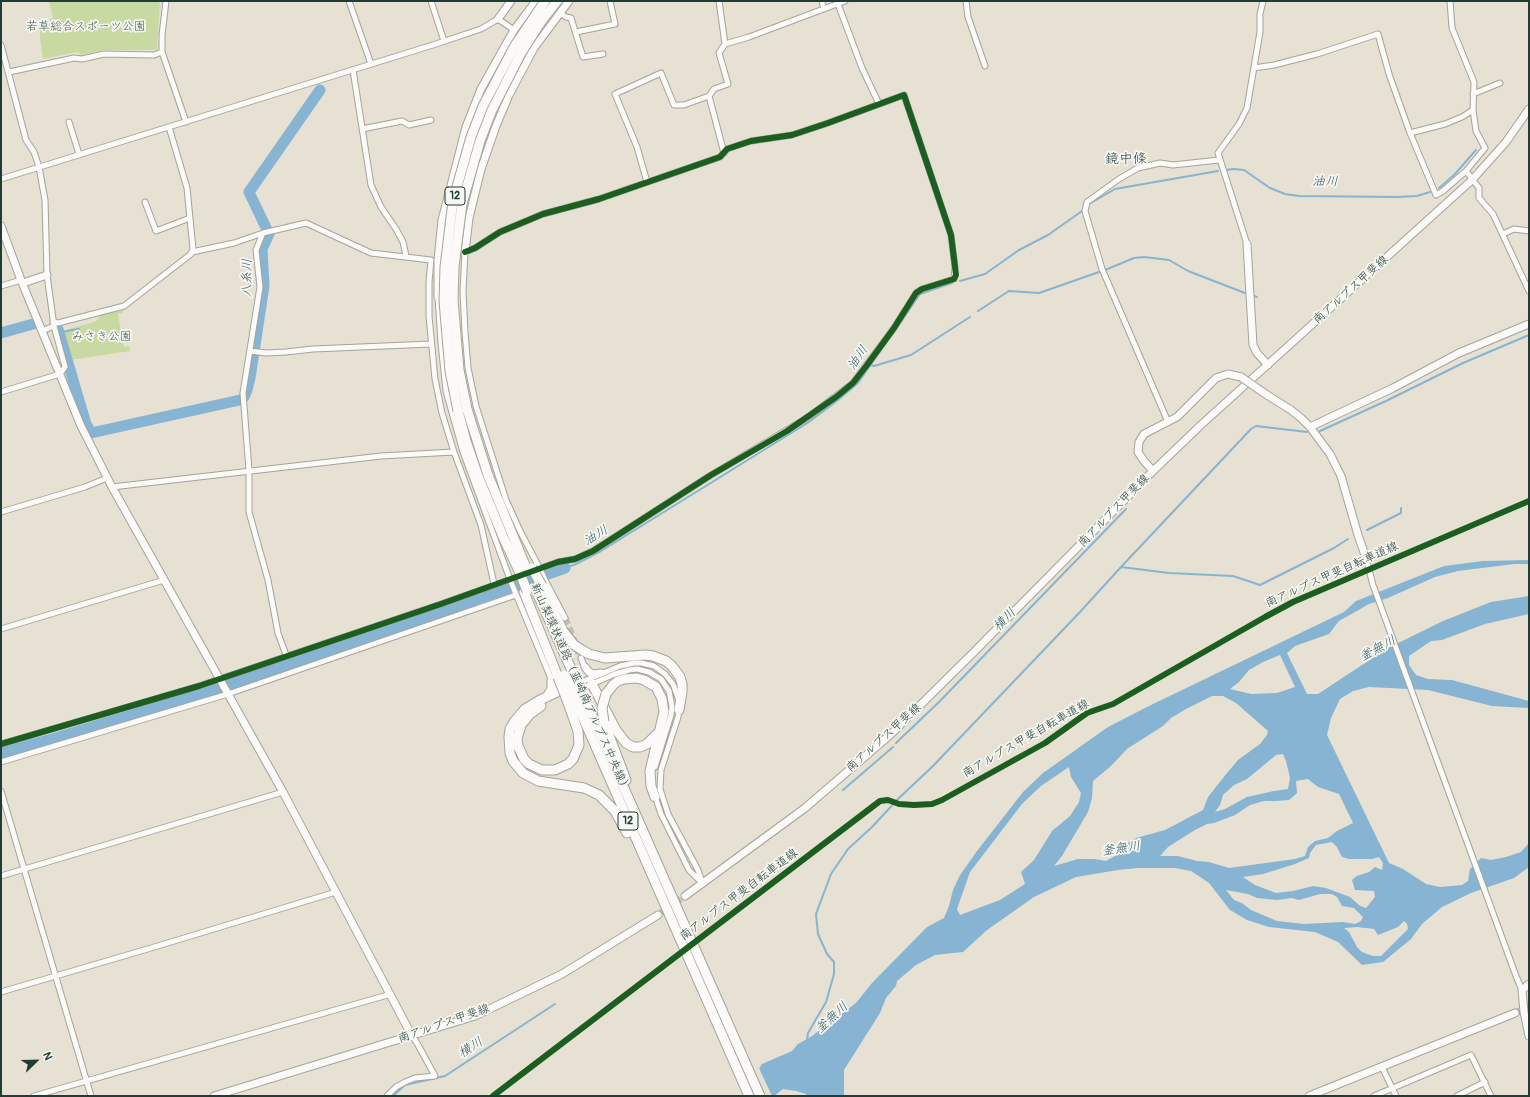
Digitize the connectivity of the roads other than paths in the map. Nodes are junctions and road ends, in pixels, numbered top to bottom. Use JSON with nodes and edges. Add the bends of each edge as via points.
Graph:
{"nodes":[{"id":1,"x":166,"y":1,"type":"edge"},
{"id":2,"x":349,"y":1,"type":"edge"},
{"id":3,"x":431,"y":1,"type":"edge"},
{"id":4,"x":511,"y":1,"type":"edge"},
{"id":5,"x":536,"y":1,"type":"edge"},
{"id":6,"x":545,"y":1,"type":"edge"},
{"id":7,"x":557,"y":1,"type":"edge"},
{"id":8,"x":569,"y":1,"type":"edge"},
{"id":9,"x":610,"y":1,"type":"edge"},
{"id":10,"x":719,"y":1,"type":"edge"},
{"id":11,"x":822,"y":1,"type":"edge"},
{"id":12,"x":845,"y":1,"type":"edge"},
{"id":13,"x":966,"y":1,"type":"edge"},
{"id":14,"x":1263,"y":1,"type":"edge"},
{"id":15,"x":1450,"y":1,"type":"edge"},
{"id":16,"x":838,"y":4,"type":"junction"},
{"id":17,"x":824,"y":9,"type":"junction"},
{"id":18,"x":560,"y":13,"type":"junction"},
{"id":19,"x":498,"y":19,"type":"junction"},
{"id":20,"x":514,"y":30,"type":"junction"},
{"id":21,"x":576,"y":32,"type":"junction"},
{"id":22,"x":444,"y":41,"type":"junction"},
{"id":23,"x":725,"y":44,"type":"junction"},
{"id":24,"x":1,"y":45,"type":"edge"},
{"id":25,"x":162,"y":52,"type":"junction"},
{"id":26,"x":603,"y":54,"type":"dead end"},
{"id":27,"x":371,"y":64,"type":"junction"},
{"id":28,"x":985,"y":66,"type":"dead end"},
{"id":29,"x":1254,"y":68,"type":"junction"},
{"id":30,"x":353,"y":70,"type":"junction"},
{"id":31,"x":9,"y":72,"type":"junction"},
{"id":32,"x":1500,"y":83,"type":"dead end"},
{"id":33,"x":1473,"y":94,"type":"junction"},
{"id":34,"x":709,"y":96,"type":"junction"},
{"id":35,"x":879,"y":104,"type":"junction"},
{"id":36,"x":473,"y":109,"type":"junction"},
{"id":37,"x":1529,"y":109,"type":"edge"},
{"id":38,"x":1473,"y":110,"type":"junction"},
{"id":39,"x":499,"y":118,"type":"junction"},
{"id":40,"x":431,"y":120,"type":"dead end"},
{"id":41,"x":69,"y":122,"type":"dead end"},
{"id":42,"x":186,"y":122,"type":"junction"},
{"id":43,"x":169,"y":127,"type":"junction"},
{"id":44,"x":362,"y":129,"type":"junction"},
{"id":45,"x":1410,"y":133,"type":"junction"},
{"id":46,"x":724,"y":153,"type":"junction"},
{"id":47,"x":79,"y":154,"type":"junction"},
{"id":48,"x":1219,"y":160,"type":"junction"},
{"id":49,"x":39,"y":167,"type":"junction"},
{"id":50,"x":1466,"y":171,"type":"junction"},
{"id":51,"x":1,"y":179,"type":"edge"},
{"id":52,"x":1472,"y":180,"type":"junction"},
{"id":53,"x":647,"y":182,"type":"junction"},
{"id":54,"x":145,"y":202,"type":"dead end"},
{"id":55,"x":190,"y":218,"type":"junction"},
{"id":56,"x":1,"y":226,"type":"edge"},
{"id":57,"x":1529,"y":231,"type":"edge"},
{"id":58,"x":263,"y":233,"type":"junction"},
{"id":59,"x":1503,"y":234,"type":"junction"},
{"id":60,"x":1247,"y":244,"type":"joint"},
{"id":61,"x":192,"y":252,"type":"junction"},
{"id":62,"x":465,"y":252,"type":"junction"},
{"id":63,"x":406,"y":256,"type":"junction"},
{"id":64,"x":47,"y":275,"type":"junction"},
{"id":65,"x":22,"y":282,"type":"junction"},
{"id":66,"x":1,"y":286,"type":"edge"},
{"id":67,"x":1529,"y":291,"type":"edge"},
{"id":68,"x":438,"y":297,"type":"joint"},
{"id":69,"x":54,"y":324,"type":"junction"},
{"id":70,"x":1529,"y":324,"type":"edge"},
{"id":71,"x":42,"y":331,"type":"junction"},
{"id":72,"x":431,"y":344,"type":"junction"},
{"id":73,"x":253,"y":352,"type":"junction"},
{"id":74,"x":1268,"y":365,"type":"junction"},
{"id":75,"x":60,"y":374,"type":"junction"},
{"id":76,"x":1,"y":392,"type":"edge"},
{"id":77,"x":463,"y":410,"type":"junction"},
{"id":78,"x":1168,"y":422,"type":"junction"},
{"id":79,"x":1310,"y":426,"type":"junction"},
{"id":80,"x":454,"y":452,"type":"junction"},
{"id":81,"x":249,"y":470,"type":"junction"},
{"id":82,"x":1153,"y":471,"type":"junction"},
{"id":83,"x":107,"y":478,"type":"junction"},
{"id":84,"x":112,"y":487,"type":"junction"},
{"id":85,"x":1,"y":512,"type":"edge"},
{"id":86,"x":508,"y":537,"type":"junction"},
{"id":87,"x":1366,"y":558,"type":"joint"},
{"id":88,"x":525,"y":573,"type":"junction"},
{"id":89,"x":164,"y":580,"type":"junction"},
{"id":90,"x":494,"y":584,"type":"junction"},
{"id":91,"x":529,"y":589,"type":"junction"},
{"id":92,"x":565,"y":618,"type":"tunnel mouth"},
{"id":93,"x":1,"y":629,"type":"edge"},
{"id":94,"x":286,"y":656,"type":"junction"},
{"id":95,"x":581,"y":658,"type":"tunnel mouth"},
{"id":96,"x":585,"y":667,"type":"junction"},
{"id":97,"x":601,"y":673,"type":"junction"},
{"id":98,"x":562,"y":676,"type":"junction"},
{"id":99,"x":221,"y":680,"type":"junction"},
{"id":100,"x":591,"y":681,"type":"junction"},
{"id":101,"x":227,"y":692,"type":"junction"},
{"id":102,"x":569,"y":696,"type":"junction"},
{"id":103,"x":546,"y":698,"type":"junction"},
{"id":104,"x":679,"y":710,"type":"junction"},
{"id":105,"x":660,"y":729,"type":"junction"},
{"id":106,"x":1,"y":744,"type":"edge"},
{"id":107,"x":1,"y":762,"type":"edge"},
{"id":108,"x":1,"y":791,"type":"edge"},
{"id":109,"x":283,"y":792,"type":"junction"},
{"id":110,"x":655,"y":797,"type":"junction"},
{"id":111,"x":23,"y":869,"type":"junction"},
{"id":112,"x":1,"y":876,"type":"edge"},
{"id":113,"x":703,"y":884,"type":"junction"},
{"id":114,"x":336,"y":892,"type":"junction"},
{"id":115,"x":685,"y":896,"type":"tunnel mouth"},
{"id":116,"x":658,"y":916,"type":"tunnel mouth"},
{"id":117,"x":690,"y":939,"type":"junction"},
{"id":118,"x":683,"y":945,"type":"junction"},
{"id":119,"x":56,"y":975,"type":"junction"},
{"id":120,"x":1529,"y":984,"type":"edge"},
{"id":121,"x":1522,"y":990,"type":"junction"},
{"id":122,"x":1,"y":992,"type":"edge"},
{"id":123,"x":391,"y":994,"type":"junction"},
{"id":124,"x":1515,"y":1014,"type":"tunnel mouth"},
{"id":125,"x":412,"y":1036,"type":"junction"},
{"id":126,"x":1529,"y":1036,"type":"edge"},
{"id":127,"x":1382,"y":1067,"type":"junction"},
{"id":128,"x":86,"y":1081,"type":"junction"},
{"id":129,"x":1485,"y":1082,"type":"junction"},
{"id":130,"x":1392,"y":1088,"type":"junction"},
{"id":131,"x":34,"y":1096,"type":"edge"},
{"id":132,"x":91,"y":1096,"type":"edge"},
{"id":133,"x":214,"y":1096,"type":"edge"},
{"id":134,"x":387,"y":1096,"type":"edge"},
{"id":135,"x":749,"y":1096,"type":"edge"},
{"id":136,"x":760,"y":1096,"type":"edge"},
{"id":137,"x":1309,"y":1096,"type":"edge"},
{"id":138,"x":1374,"y":1096,"type":"edge"},
{"id":139,"x":1396,"y":1096,"type":"edge"},
{"id":140,"x":1457,"y":1096,"type":"edge"},
{"id":141,"x":1491,"y":1096,"type":"edge"}],
"edges":[{"from":1,"to":25,"type":"street"},
{"from":2,"to":27,"type":"street"},
{"from":3,"to":22,"type":"street"},
{"from":4,"to":19,"type":"street"},
{"from":5,"to":20,"type":"street"},
{"from":6,"to":77,"type":"highway","name":"新山梨環状道路（韮崎南アルプス中央線）","number":"12","bridge":true,"via":[[514,47],[484,106],[471,137],[453,201],[445,267],[444,301],[450,371]]},
{"from":7,"to":77,"type":"highway","name":"新山梨環状道路（韮崎南アルプス中央線）","number":"12","bridge":true,"via":[[521,53],[492,110],[480,141],[462,204],[453,300]]},
{"from":8,"to":18,"type":"street"},
{"from":9,"to":21,"type":"street","via":[[615,24]]},
{"from":10,"to":23,"type":"street"},
{"from":11,"to":17,"type":"street"},
{"from":12,"to":16,"type":"street"},
{"from":13,"to":28,"type":"street","via":[[968,17]]},
{"from":14,"to":29,"type":"street"},
{"from":15,"to":33,"type":"street","via":[[1452,28],[1474,82]]},
{"from":16,"to":17,"type":"street"},
{"from":16,"to":35,"type":"street","via":[[862,68]]},
{"from":17,"to":23,"type":"street","via":[[749,38]]},
{"from":18,"to":21,"type":"street","via":[[571,18]]},
{"from":18,"to":39,"type":"street","via":[[534,48]]},
{"from":19,"to":20,"type":"street"},
{"from":19,"to":22,"type":"street","via":[[481,29]]},
{"from":20,"to":36,"type":"street","via":[[481,89]]},
{"from":21,"to":26,"type":"street","via":[[583,57]]},
{"from":22,"to":27,"type":"street"},
{"from":23,"to":34,"type":"street","via":[[719,53],[728,84],[714,89]]},
{"from":24,"to":31,"type":"street"},
{"from":25,"to":31,"type":"street","via":[[154,55],[104,54]]},
{"from":25,"to":42,"type":"street"},
{"from":27,"to":30,"type":"street"},
{"from":29,"to":45,"type":"street","via":[[1317,54],[1378,34]]},
{"from":29,"to":48,"type":"street","via":[[1247,108],[1218,153]]},
{"from":30,"to":42,"type":"street"},
{"from":30,"to":44,"type":"street"},
{"from":31,"to":49,"type":"street","via":[[26,140],[34,152]]},
{"from":32,"to":33,"type":"street"},
{"from":33,"to":38,"type":"street"},
{"from":34,"to":46,"type":"street"},
{"from":34,"to":53,"type":"street","via":[[684,105],[674,105],[661,73],[614,94],[637,147]]},
{"from":35,"to":46,"type":"street","via":[[792,135],[751,141],[727,149]]},
{"from":35,"to":88,"type":"street","via":[[904,95],[952,235],[954,279],[916,293],[894,328],[853,383],[807,418],[711,475],[592,551],[575,559]]},
{"from":36,"to":39,"type":"street"},
{"from":36,"to":68,"type":"street","via":[[442,220]]},
{"from":37,"to":52,"type":"street","name":"南アルプス甲斐線","via":[[1506,142]]},
{"from":38,"to":45,"type":"street","via":[[1445,124]]},
{"from":38,"to":50,"type":"street","via":[[1476,130],[1485,148]]},
{"from":39,"to":62,"type":"street","via":[[481,169],[468,225]]},
{"from":40,"to":44,"type":"street","via":[[409,125],[402,121]]},
{"from":41,"to":47,"type":"street"},
{"from":42,"to":43,"type":"street"},
{"from":43,"to":47,"type":"street"},
{"from":43,"to":55,"type":"street","via":[[187,188]]},
{"from":44,"to":63,"type":"street","via":[[371,185],[381,207],[396,229]]},
{"from":45,"to":50,"type":"street","via":[[1436,194],[1444,191]]},
{"from":46,"to":53,"type":"street","via":[[720,157]]},
{"from":47,"to":49,"type":"street"},
{"from":48,"to":60,"type":"street"},
{"from":48,"to":78,"type":"street","via":[[1173,166],[1160,163],[1138,168],[1087,202],[1085,211],[1102,269]]},
{"from":49,"to":51,"type":"street"},
{"from":49,"to":64,"type":"street","via":[[45,200]]},
{"from":50,"to":52,"type":"street"},
{"from":52,"to":59,"type":"street","via":[[1479,188],[1480,198],[1493,214]]},
{"from":52,"to":74,"type":"street","name":"南アルプス甲斐線"},
{"from":53,"to":62,"type":"street","via":[[526,220]]},
{"from":54,"to":55,"type":"street","via":[[156,231]]},
{"from":55,"to":61,"type":"street"},
{"from":56,"to":65,"type":"street"},
{"from":57,"to":59,"type":"street","via":[[1514,229]]},
{"from":58,"to":61,"type":"street","via":[[234,243]]},
{"from":58,"to":63,"type":"street","via":[[306,223],[371,252]]},
{"from":58,"to":73,"type":"street","via":[[256,250],[260,287]]},
{"from":59,"to":67,"type":"street"},
{"from":60,"to":74,"type":"street","via":[[1253,345]]},
{"from":61,"to":69,"type":"street","via":[[124,306]]},
{"from":62,"to":88,"type":"street","via":[[463,291],[468,368],[476,406],[506,500]]},
{"from":63,"to":72,"type":"street","via":[[431,260],[428,316]]},
{"from":64,"to":65,"type":"street"},
{"from":64,"to":69,"type":"street"},
{"from":65,"to":66,"type":"street"},
{"from":65,"to":71,"type":"street"},
{"from":68,"to":88,"type":"street","via":[[446,391],[463,452]]},
{"from":69,"to":71,"type":"street"},
{"from":69,"to":75,"type":"street","via":[[65,367]]},
{"from":70,"to":79,"type":"street","via":[[1459,353],[1393,388]]},
{"from":71,"to":75,"type":"street"},
{"from":72,"to":73,"type":"street"},
{"from":72,"to":80,"type":"street","via":[[442,413]]},
{"from":73,"to":81,"type":"street","via":[[243,393]]},
{"from":74,"to":82,"type":"street","name":"南アルプス甲斐線"},
{"from":75,"to":76,"type":"street"},
{"from":75,"to":83,"type":"street","via":[[81,426]]},
{"from":77,"to":86,"type":"highway","name":"新山梨環状道路（韮崎南アルプス中央線）","number":"12"},
{"from":78,"to":79,"type":"street","bridge":true,"via":[[1183,411],[1216,378],[1228,374],[1241,377],[1291,410]]},
{"from":78,"to":82,"type":"street","via":[[1148,431],[1139,442],[1140,457]]},
{"from":79,"to":87,"type":"street","via":[[1330,454],[1341,476]]},
{"from":80,"to":81,"type":"street","via":[[381,456]]},
{"from":80,"to":90,"type":"street","via":[[481,525]]},
{"from":81,"to":84,"type":"street"},
{"from":81,"to":94,"type":"street","via":[[249,517],[268,580],[278,633]]},
{"from":82,"to":113,"type":"street","name":"南アルプス甲斐線","via":[[891,734],[805,808]]},
{"from":83,"to":84,"type":"street"},
{"from":83,"to":85,"type":"street"},
{"from":84,"to":89,"type":"street"},
{"from":86,"to":88,"type":"highway"},
{"from":86,"to":88,"type":"highway","name":"新山梨環状道路（韮崎南アルプス中央線）","number":"12"},
{"from":87,"to":121,"type":"street","via":[[1376,592]]},
{"from":88,"to":90,"type":"street"},
{"from":88,"to":91,"type":"highway","bridge":true},
{"from":88,"to":91,"type":"highway","name":"新山梨環状道路（韮崎南アルプス中央線）","number":"12","bridge":true},
{"from":88,"to":91,"type":"street"},
{"from":89,"to":93,"type":"street"},
{"from":89,"to":99,"type":"street"},
{"from":90,"to":94,"type":"street"},
{"from":91,"to":92,"type":"street"},
{"from":91,"to":98,"type":"highway"},
{"from":91,"to":98,"type":"highway","name":"新山梨環状道路（韮崎南アルプス中央線）","number":"12"},
{"from":91,"to":101,"type":"street"},
{"from":91,"to":104,"type":"highway","via":[[574,645],[589,654],[604,658],[653,656],[666,661],[680,677],[682,684]]},
{"from":94,"to":99,"type":"street"},
{"from":95,"to":96,"type":"street"},
{"from":96,"to":97,"type":"street","via":[[593,674]]},
{"from":96,"to":100,"type":"street"},
{"from":97,"to":100,"type":"street"},
{"from":97,"to":104,"type":"street","via":[[634,663],[654,666],[673,684]]},
{"from":98,"to":102,"type":"highway","bridge":true},
{"from":98,"to":102,"type":"highway","name":"新山梨環状道路（韮崎南アルプス中央線）","number":"12","bridge":true},
{"from":98,"to":103,"type":"highway"},
{"from":99,"to":101,"type":"street"},
{"from":99,"to":106,"type":"street"},
{"from":100,"to":102,"type":"street"},
{"from":100,"to":105,"type":"highway","via":[[616,730],[629,745],[636,747],[648,744]]},
{"from":100,"to":110,"type":"street","via":[[637,669],[649,672],[666,685],[671,699],[671,715],[654,770]]},
{"from":101,"to":107,"type":"street"},
{"from":101,"to":109,"type":"street"},
{"from":102,"to":102,"type":"highway","via":[[536,709],[521,725],[518,746],[524,759],[535,768],[548,771],[562,767],[568,764],[576,752],[578,731]]},
{"from":102,"to":103,"type":"highway"},
{"from":102,"to":117,"type":"highway","name":"新山梨環状道路（韮崎南アルプス中央線）","number":"12"},
{"from":102,"to":118,"type":"highway","name":"新山梨環状道路（韮崎南アルプス中央線）","number":"12"},
{"from":103,"to":118,"type":"highway","via":[[525,709],[514,722],[509,737],[513,761],[529,778],[591,791],[610,806],[624,826]]},
{"from":104,"to":113,"type":"street","via":[[661,770],[660,789],[668,814]]},
{"from":105,"to":110,"type":"highway","via":[[650,771]]},
{"from":105,"to":117,"type":"highway","bridge":true,"via":[[664,705],[659,693],[650,683],[637,678],[624,679],[613,685],[606,694],[602,708],[604,722]]},
{"from":108,"to":111,"type":"street"},
{"from":109,"to":111,"type":"street"},
{"from":109,"to":114,"type":"street"},
{"from":110,"to":113,"type":"street","via":[[689,870]]},
{"from":111,"to":112,"type":"street"},
{"from":111,"to":119,"type":"street"},
{"from":113,"to":115,"type":"street","name":"南アルプス甲斐線"},
{"from":114,"to":119,"type":"street"},
{"from":114,"to":123,"type":"street"},
{"from":116,"to":125,"type":"street","name":"南アルプス甲斐線","via":[[562,974],[516,997],[475,1016]]},
{"from":117,"to":136,"type":"highway","name":"新山梨環状道路（韮崎南アルプス中央線）","number":"12"},
{"from":118,"to":135,"type":"highway","name":"新山梨環状道路（韮崎南アルプス中央線）","number":"12"},
{"from":119,"to":122,"type":"street"},
{"from":119,"to":128,"type":"street"},
{"from":120,"to":121,"type":"street"},
{"from":121,"to":126,"type":"street"},
{"from":123,"to":125,"type":"street"},
{"from":123,"to":128,"type":"street"},
{"from":124,"to":127,"type":"street"},
{"from":125,"to":133,"type":"street","name":"南アルプス甲斐線"},
{"from":125,"to":134,"type":"street","via":[[435,1076],[405,1082]]},
{"from":127,"to":130,"type":"street"},
{"from":127,"to":137,"type":"street"},
{"from":128,"to":131,"type":"street"},
{"from":128,"to":132,"type":"street"},
{"from":129,"to":130,"type":"street","via":[[1471,1055]]},
{"from":129,"to":140,"type":"street"},
{"from":129,"to":141,"type":"street"},
{"from":130,"to":138,"type":"street"},
{"from":130,"to":139,"type":"street"}]}
